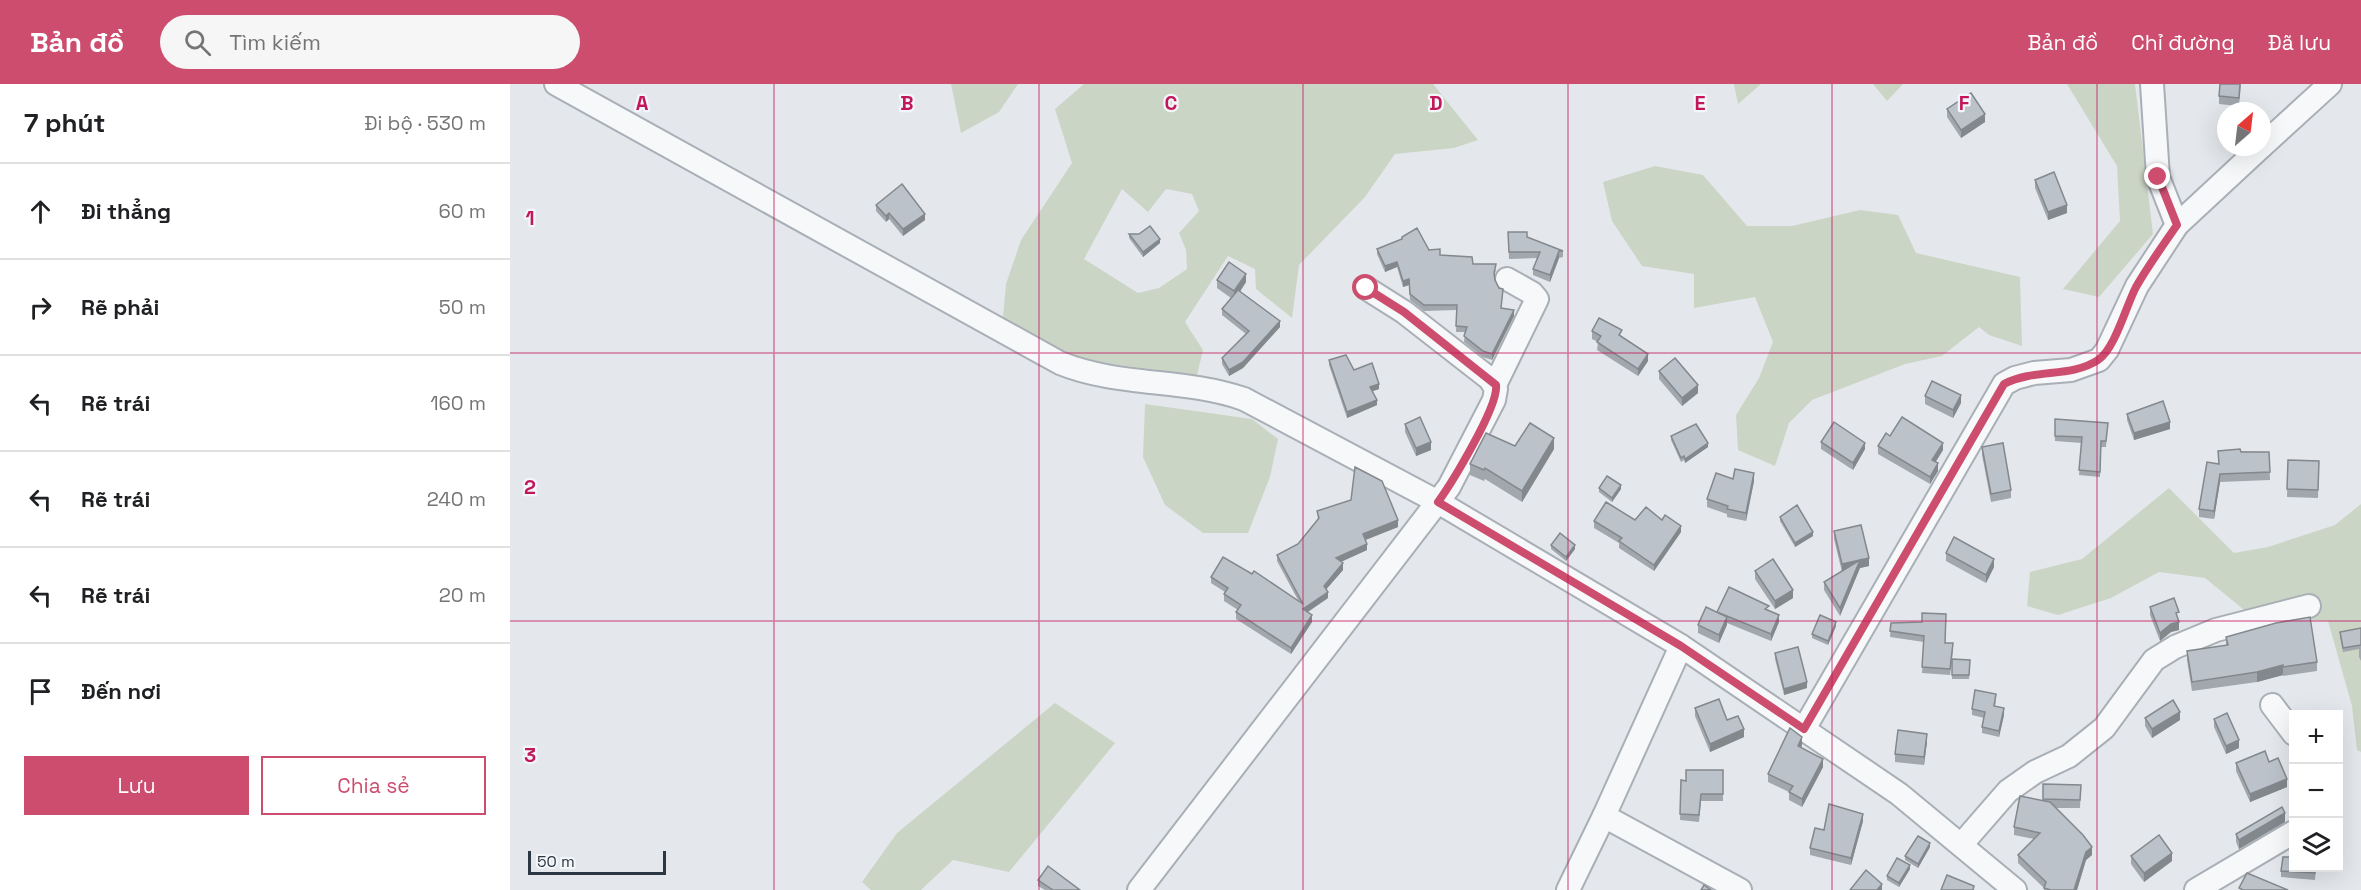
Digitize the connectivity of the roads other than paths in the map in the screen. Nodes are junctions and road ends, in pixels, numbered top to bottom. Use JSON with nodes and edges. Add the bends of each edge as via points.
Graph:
{"nodes":[{"id":1,"x":556,"y":84,"type":"edge"},
{"id":2,"x":2152,"y":84,"type":"edge"},
{"id":3,"x":2330,"y":84,"type":"edge"},
{"id":4,"x":2271,"y":139,"type":"edge"},
{"id":5,"x":2252,"y":156,"type":"edge"},
{"id":6,"x":2177,"y":225,"type":"junction"},
{"id":7,"x":1508,"y":279,"type":"dead end"},
{"id":8,"x":1366,"y":288,"type":"dead end"},
{"id":9,"x":1496,"y":385,"type":"junction"},
{"id":10,"x":1438,"y":502,"type":"junction"},
{"id":11,"x":2309,"y":606,"type":"dead end"},
{"id":12,"x":1681,"y":646,"type":"junction"},
{"id":13,"x":2272,"y":705,"type":"dead end"},
{"id":14,"x":2289,"y":727,"type":"edge"},
{"id":15,"x":1804,"y":729,"type":"junction"},
{"id":16,"x":1604,"y":816,"type":"junction"},
{"id":17,"x":2289,"y":835,"type":"edge"},
{"id":18,"x":1961,"y":845,"type":"junction"},
{"id":19,"x":1139,"y":890,"type":"edge"},
{"id":20,"x":1568,"y":890,"type":"edge"},
{"id":21,"x":1740,"y":890,"type":"edge"},
{"id":22,"x":2015,"y":890,"type":"edge"},
{"id":23,"x":2196,"y":890,"type":"edge"}],
"edges":[{"from":1,"to":10,"type":"street","via":[[1060,363],[1098,376],[1222,391],[1244,399]]},
{"from":2,"to":6,"type":"street","via":[[2158,177]]},
{"from":3,"to":4,"type":"street"},
{"from":5,"to":6,"type":"street"},
{"from":6,"to":15,"type":"street","via":[[2137,286],[2107,350],[2098,360],[2071,370],[2034,373],[2004,384]]},
{"from":7,"to":9,"type":"street","via":[[1537,299]]},
{"from":8,"to":9,"type":"street","via":[[1404,312]]},
{"from":9,"to":10,"type":"street","via":[[1492,405],[1456,476]]},
{"from":10,"to":12,"type":"street"},
{"from":10,"to":19,"type":"street"},
{"from":11,"to":18,"type":"street","via":[[2216,630],[2154,660],[2104,728],[2069,756],[2035,772],[2008,791]]},
{"from":12,"to":15,"type":"street"},
{"from":12,"to":16,"type":"street"},
{"from":13,"to":14,"type":"street"},
{"from":15,"to":18,"type":"street","via":[[1899,794]]},
{"from":16,"to":20,"type":"street"},
{"from":16,"to":21,"type":"street"},
{"from":17,"to":23,"type":"street"},
{"from":18,"to":22,"type":"street"}]}
